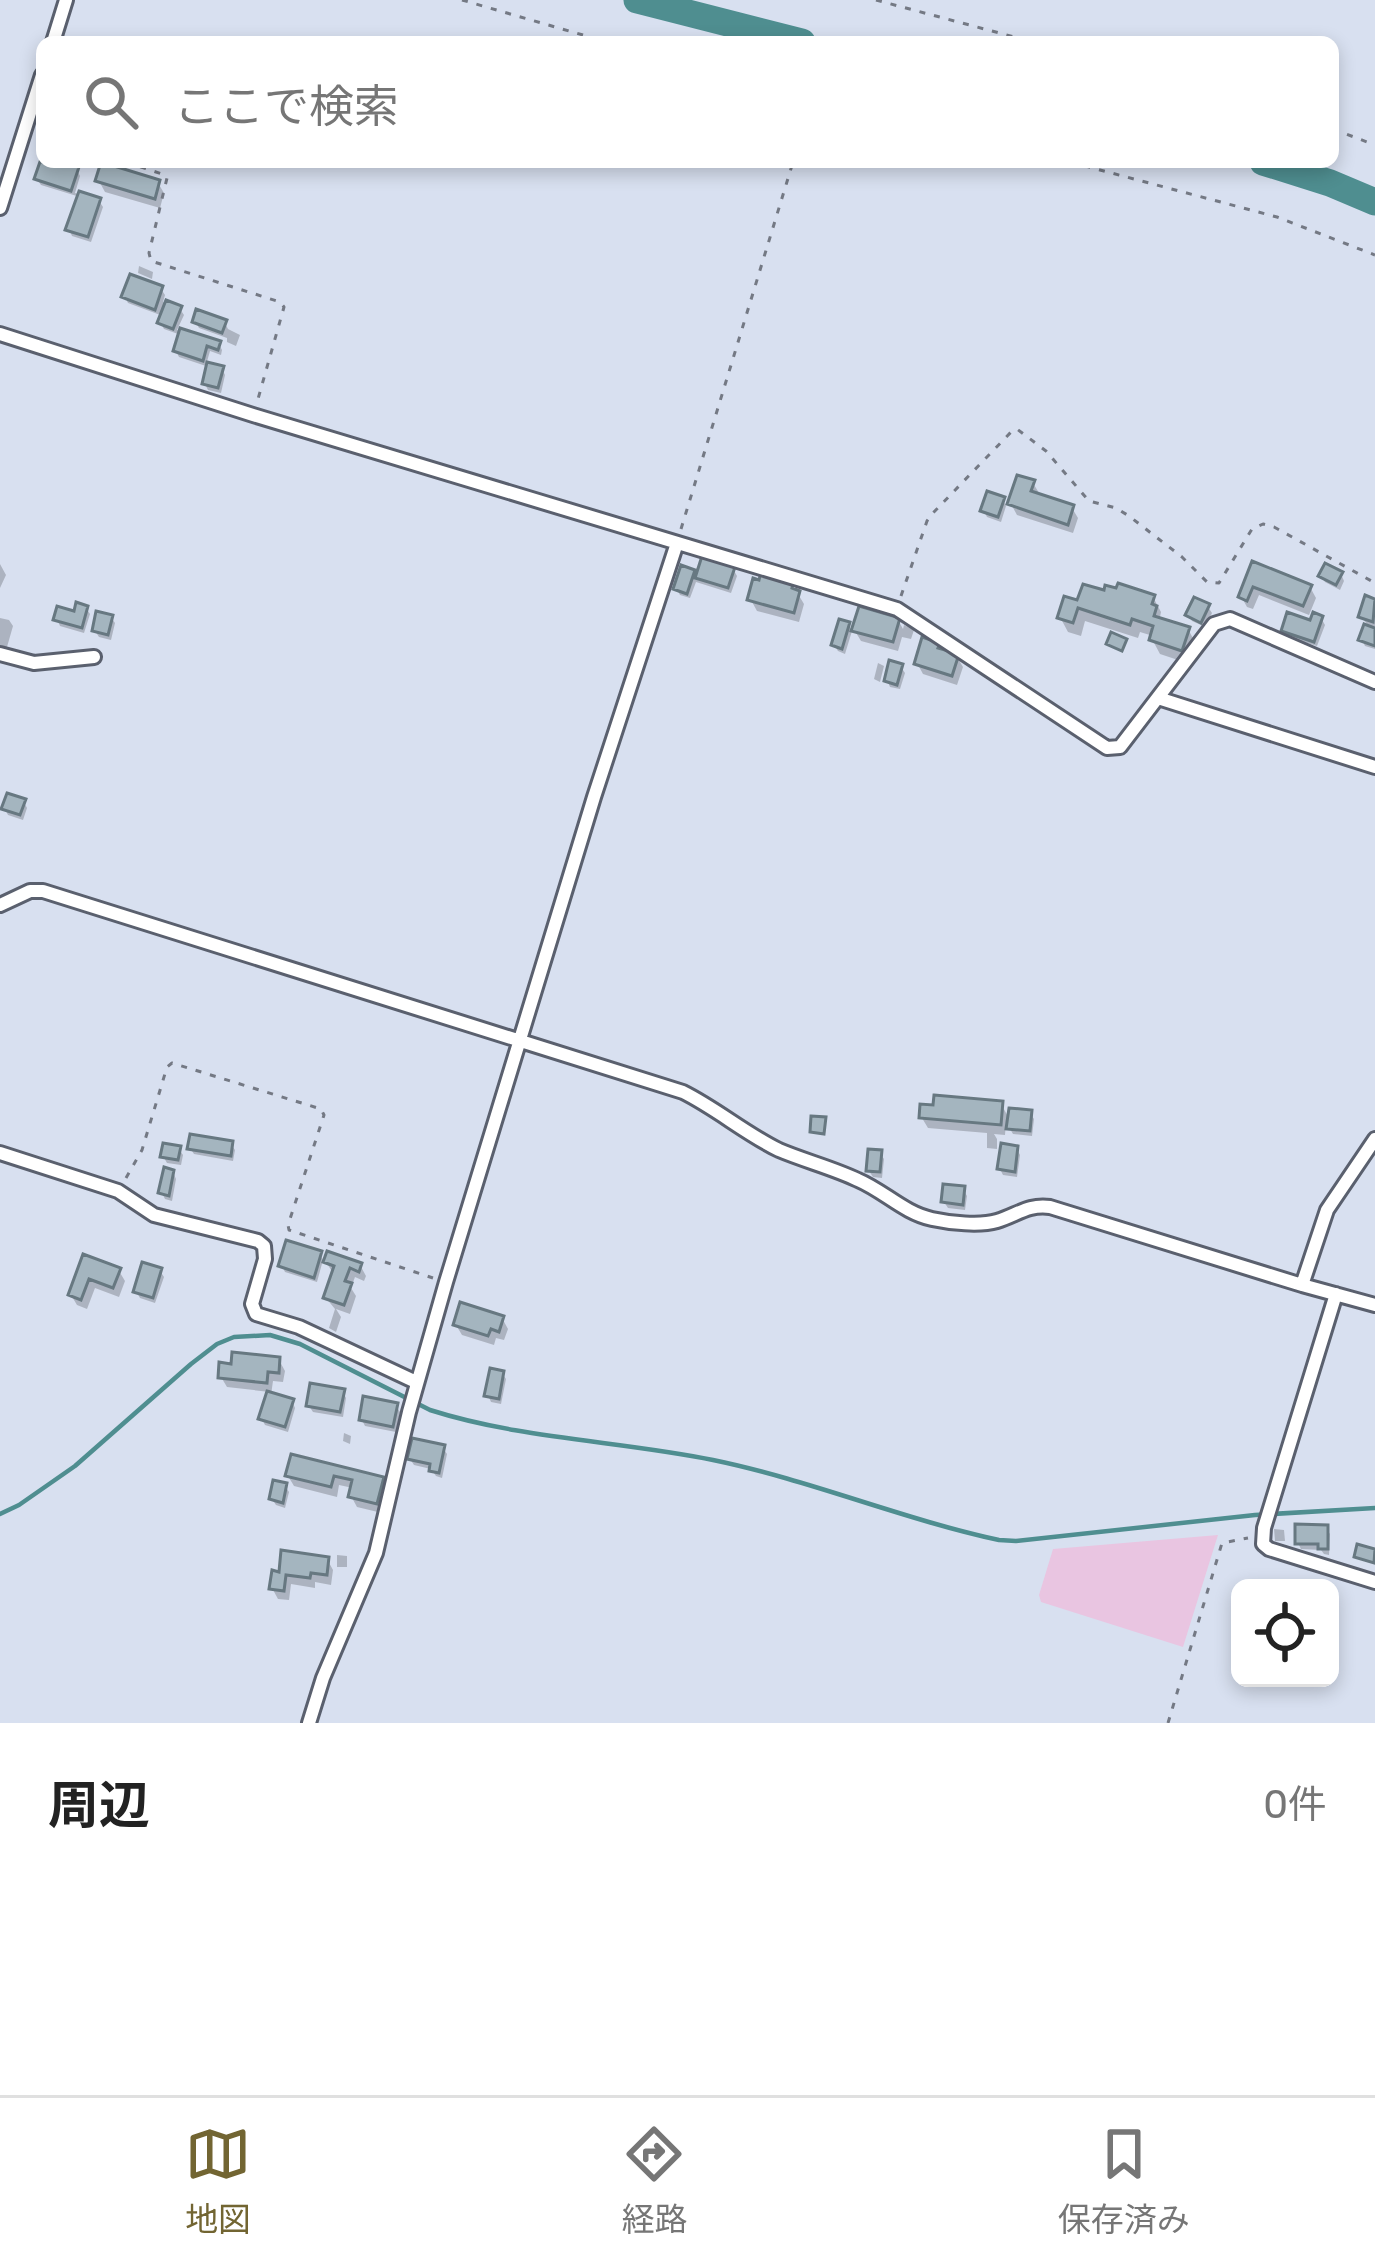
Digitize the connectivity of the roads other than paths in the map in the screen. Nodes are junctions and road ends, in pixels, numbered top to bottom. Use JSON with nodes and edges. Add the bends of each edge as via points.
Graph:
{"nodes":[{"id":1,"x":66,"y":0,"type":"edge"},
{"id":2,"x":54,"y":36,"type":"edge"},
{"id":3,"x":36,"y":94,"type":"edge"},
{"id":4,"x":0,"y":208,"type":"edge"},
{"id":5,"x":0,"y":334,"type":"edge"},
{"id":6,"x":677,"y":543,"type":"junction"},
{"id":7,"x":0,"y":654,"type":"edge"},
{"id":8,"x":94,"y":657,"type":"dead end"},
{"id":9,"x":1375,"y":682,"type":"edge"},
{"id":10,"x":1158,"y":698,"type":"junction"},
{"id":11,"x":1375,"y":767,"type":"edge"},
{"id":12,"x":0,"y":904,"type":"edge"},
{"id":13,"x":522,"y":1040,"type":"junction"},
{"id":14,"x":1375,"y":1139,"type":"edge"},
{"id":15,"x":0,"y":1153,"type":"edge"},
{"id":16,"x":1302,"y":1285,"type":"junction"},
{"id":17,"x":1336,"y":1294,"type":"junction"},
{"id":18,"x":1375,"y":1305,"type":"edge"},
{"id":19,"x":416,"y":1382,"type":"junction"},
{"id":20,"x":1375,"y":1582,"type":"edge"},
{"id":21,"x":309,"y":1723,"type":"edge"}],
"edges":[{"from":1,"to":2,"type":"street"},
{"from":3,"to":4,"type":"street"},
{"from":5,"to":6,"type":"street"},
{"from":6,"to":10,"type":"street","via":[[896,609],[1107,748],[1120,747]]},
{"from":6,"to":13,"type":"street"},
{"from":7,"to":8,"type":"street","via":[[34,663]]},
{"from":9,"to":10,"type":"street","via":[[1230,619],[1214,624]]},
{"from":10,"to":11,"type":"street"},
{"from":12,"to":13,"type":"street","via":[[43,891]]},
{"from":13,"to":16,"type":"street","via":[[683,1092],[776,1148],[932,1219],[987,1223],[1050,1207]]},
{"from":13,"to":19,"type":"street"},
{"from":14,"to":16,"type":"street","via":[[1327,1210]]},
{"from":15,"to":19,"type":"street","via":[[118,1191],[154,1215],[258,1241],[265,1259],[256,1314]]},
{"from":16,"to":17,"type":"street"},
{"from":17,"to":18,"type":"street"},
{"from":17,"to":20,"type":"street","via":[[1263,1544]]},
{"from":19,"to":21,"type":"street","via":[[376,1552]]}]}
